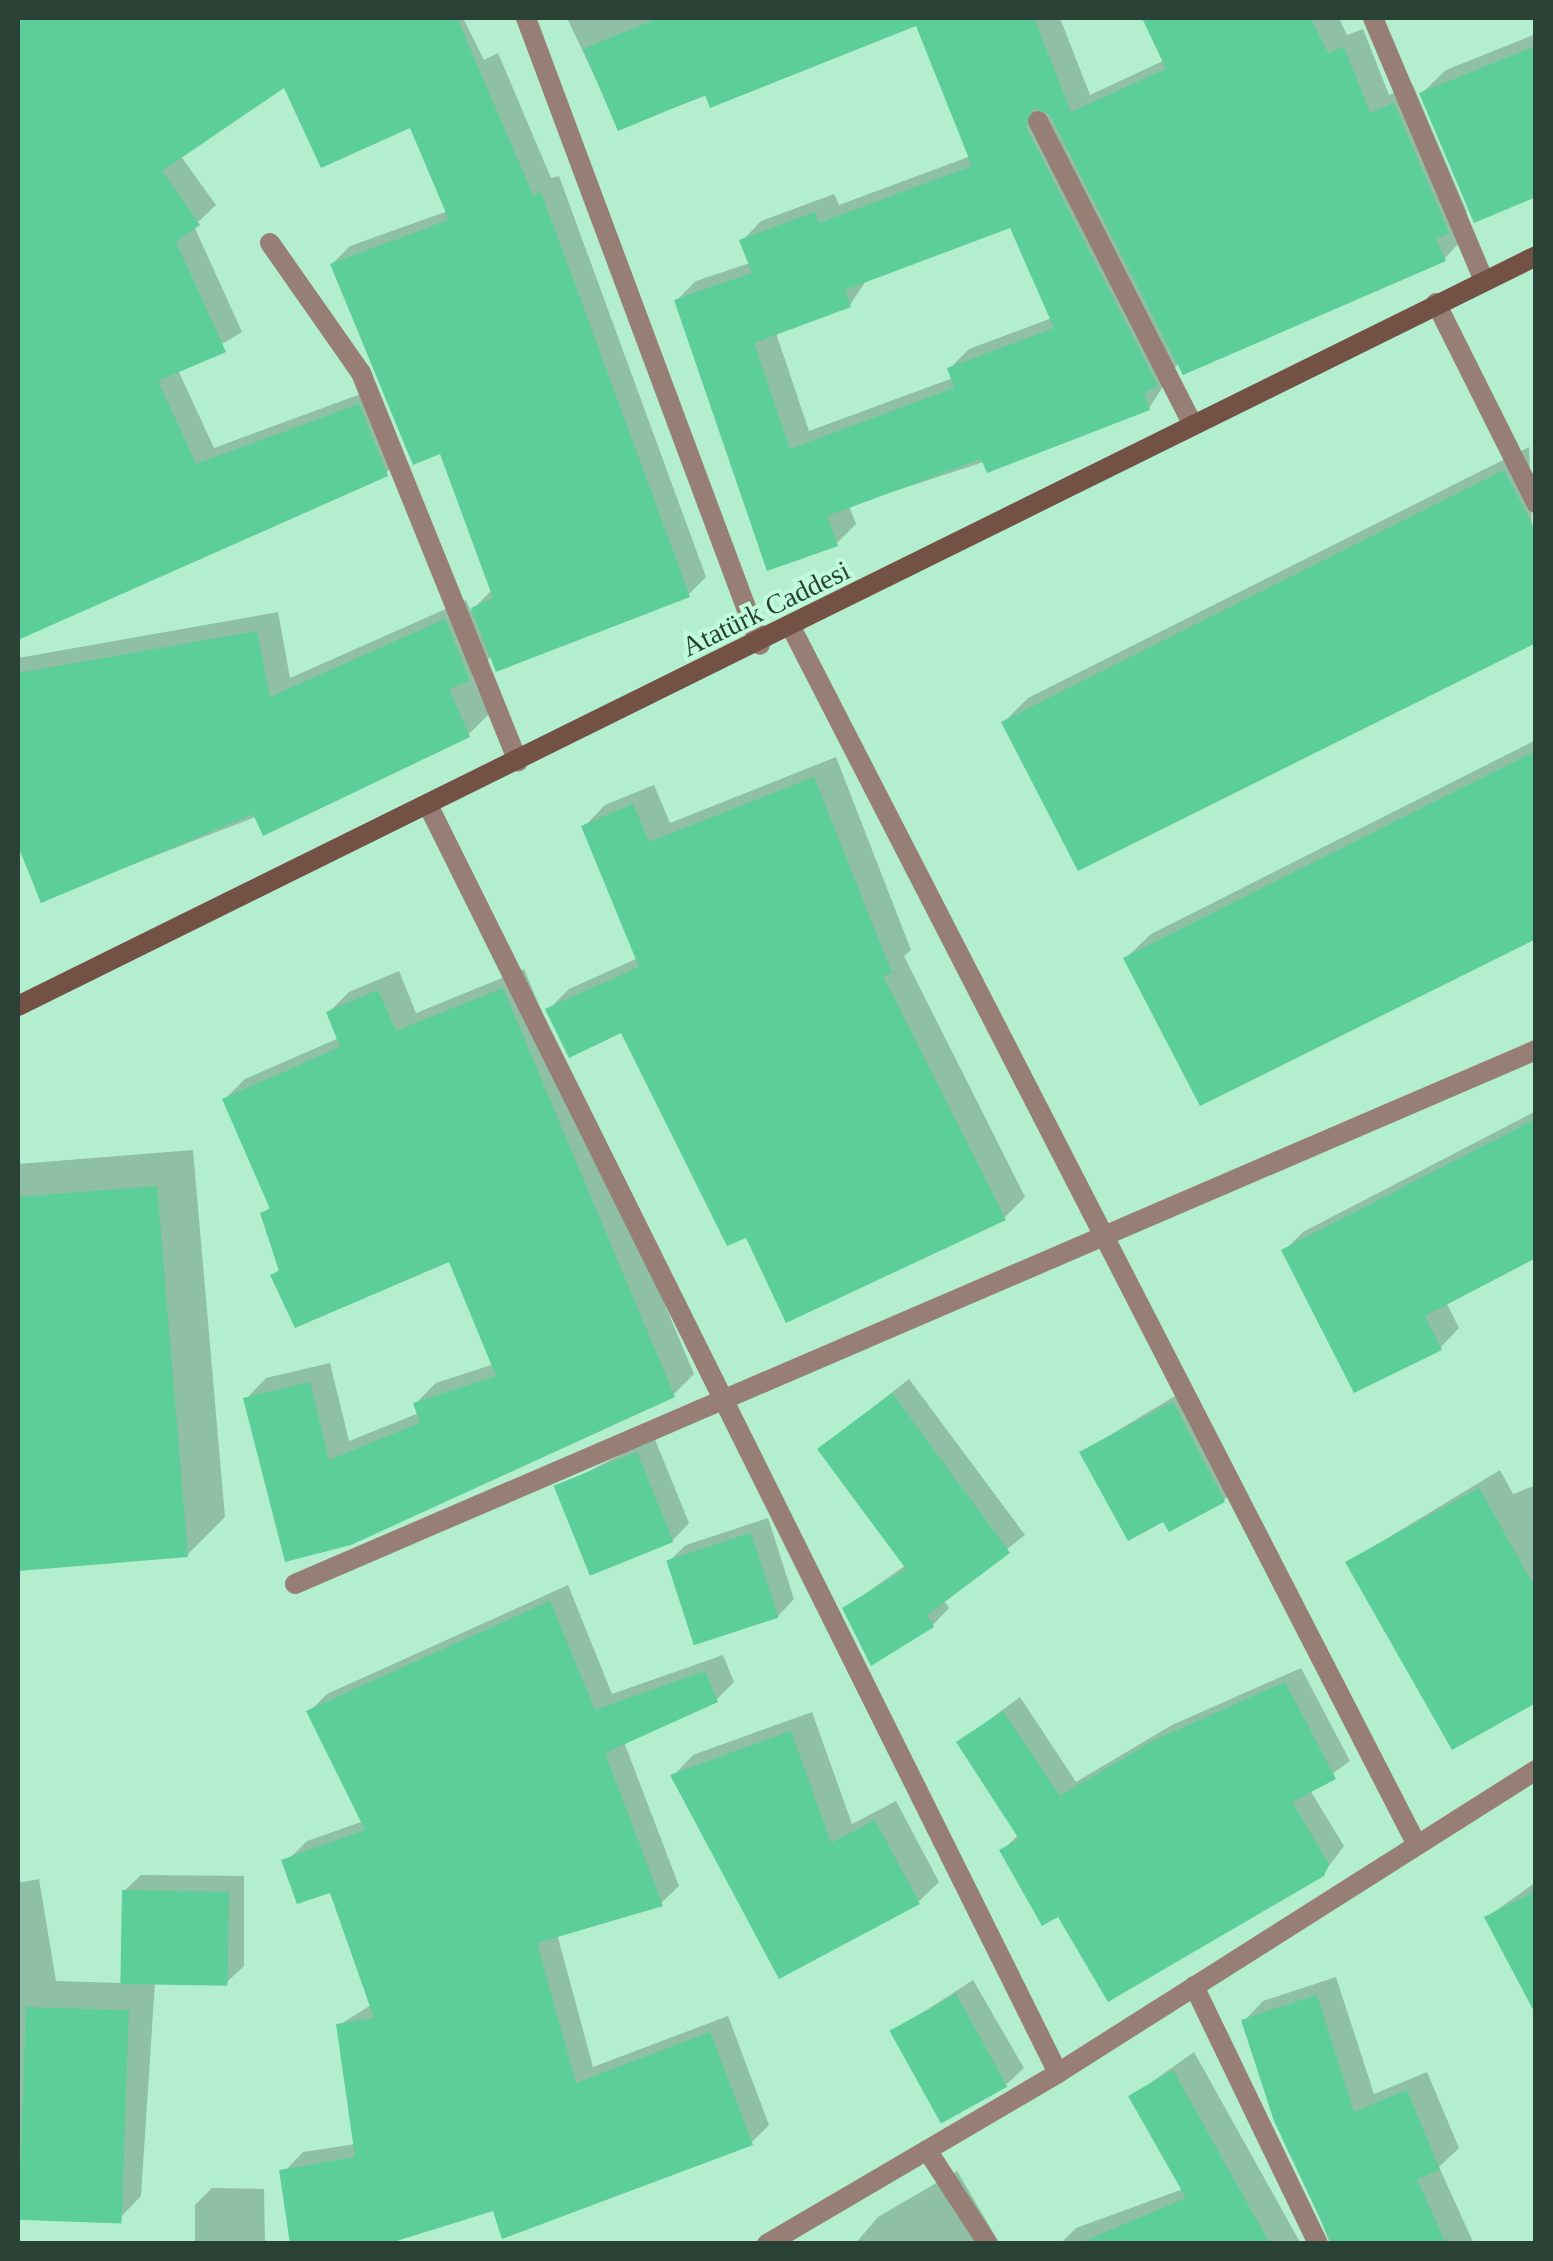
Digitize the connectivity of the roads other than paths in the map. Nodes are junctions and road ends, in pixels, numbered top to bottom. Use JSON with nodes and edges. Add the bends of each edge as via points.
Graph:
{"nodes":[{"id":1,"x":526,"y":18,"type":"edge"},
{"id":2,"x":1373,"y":18,"type":"edge"},
{"id":3,"x":1038,"y":121,"type":"dead end"},
{"id":4,"x":270,"y":243,"type":"dead end"},
{"id":5,"x":1536,"y":256,"type":"edge"},
{"id":6,"x":1484,"y":279,"type":"junction"},
{"id":7,"x":1436,"y":304,"type":"junction"},
{"id":8,"x":1190,"y":421,"type":"junction"},
{"id":9,"x":1536,"y":504,"type":"edge"},
{"id":10,"x":792,"y":629,"type":"junction"},
{"id":11,"x":760,"y":645,"type":"junction"},
{"id":12,"x":518,"y":762,"type":"junction"},
{"id":13,"x":428,"y":805,"type":"junction"},
{"id":14,"x":18,"y":1006,"type":"edge"},
{"id":15,"x":1536,"y":1050,"type":"edge"},
{"id":16,"x":1099,"y":1237,"type":"junction"},
{"id":17,"x":716,"y":1398,"type":"junction"},
{"id":18,"x":296,"y":1584,"type":"dead end"},
{"id":19,"x":1536,"y":1770,"type":"edge"},
{"id":20,"x":1416,"y":1843,"type":"junction"},
{"id":21,"x":1194,"y":1986,"type":"junction"},
{"id":22,"x":1058,"y":2073,"type":"junction"},
{"id":23,"x":926,"y":2150,"type":"junction"},
{"id":24,"x":767,"y":2244,"type":"edge"},
{"id":25,"x":988,"y":2244,"type":"edge"},
{"id":26,"x":1318,"y":2244,"type":"edge"}],
"edges":[{"from":1,"to":11,"type":"street"},
{"from":2,"to":6,"type":"street"},
{"from":3,"to":8,"type":"street"},
{"from":4,"to":12,"type":"street","via":[[361,374]]},
{"from":5,"to":6,"type":"main road","name":"Atatürk Caddesi"},
{"from":6,"to":7,"type":"main road","name":"Atatürk Caddesi"},
{"from":7,"to":8,"type":"main road","name":"Atatürk Caddesi"},
{"from":7,"to":9,"type":"street"},
{"from":8,"to":10,"type":"main road","name":"Atatürk Caddesi"},
{"from":10,"to":11,"type":"main road","name":"Atatürk Caddesi"},
{"from":10,"to":16,"type":"street"},
{"from":11,"to":12,"type":"main road","name":"Atatürk Caddesi"},
{"from":12,"to":13,"type":"main road","name":"Atatürk Caddesi"},
{"from":13,"to":14,"type":"main road","name":"Atatürk Caddesi"},
{"from":13,"to":17,"type":"street"},
{"from":15,"to":16,"type":"street"},
{"from":16,"to":17,"type":"street"},
{"from":16,"to":20,"type":"street"},
{"from":17,"to":18,"type":"street"},
{"from":17,"to":22,"type":"street"},
{"from":19,"to":20,"type":"street"},
{"from":20,"to":21,"type":"street"},
{"from":21,"to":22,"type":"street"},
{"from":21,"to":26,"type":"street"},
{"from":22,"to":23,"type":"street"},
{"from":23,"to":24,"type":"street"},
{"from":23,"to":25,"type":"street"}]}
